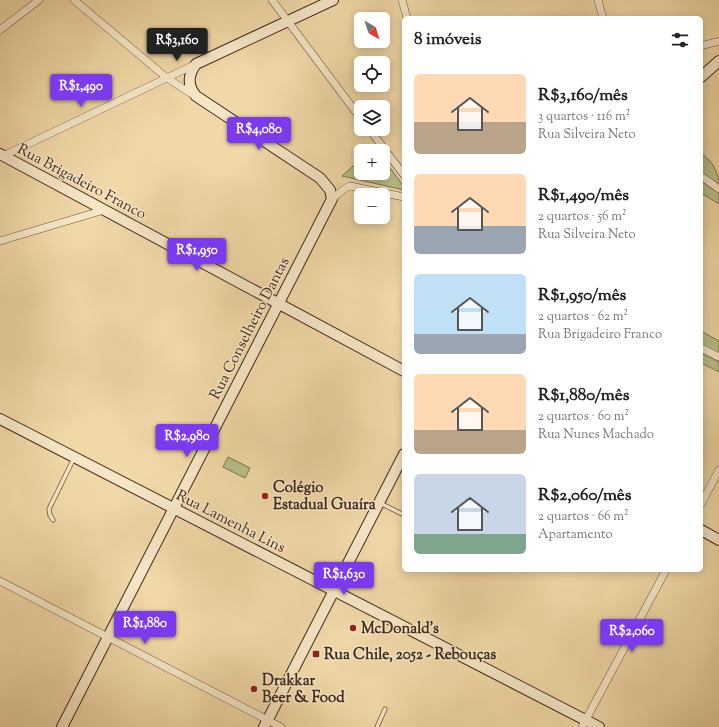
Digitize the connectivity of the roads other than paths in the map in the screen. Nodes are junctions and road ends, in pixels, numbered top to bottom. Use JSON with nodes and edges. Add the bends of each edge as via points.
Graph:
{"nodes":[{"id":1,"x":39,"y":0,"type":"edge"},
{"id":2,"x":74,"y":0,"type":"edge"},
{"id":3,"x":272,"y":0,"type":"edge"},
{"id":4,"x":333,"y":0,"type":"edge"},
{"id":5,"x":402,"y":0,"type":"edge"},
{"id":6,"x":598,"y":0,"type":"edge"},
{"id":7,"x":406,"y":16,"type":"edge"},
{"id":8,"x":602,"y":16,"type":"edge"},
{"id":9,"x":287,"y":22,"type":"junction"},
{"id":10,"x":0,"y":30,"type":"edge"},
{"id":11,"x":719,"y":41,"type":"edge"},
{"id":12,"x":703,"y":45,"type":"edge"},
{"id":13,"x":719,"y":61,"type":"edge"},
{"id":14,"x":196,"y":64,"type":"junction"},
{"id":15,"x":703,"y":75,"type":"edge"},
{"id":16,"x":167,"y":78,"type":"junction"},
{"id":17,"x":196,"y":96,"type":"junction"},
{"id":18,"x":354,"y":110,"type":"edge"},
{"id":19,"x":374,"y":136,"type":"edge"},
{"id":20,"x":2,"y":155,"type":"edge"},
{"id":21,"x":402,"y":172,"type":"edge"},
{"id":22,"x":703,"y":177,"type":"edge"},
{"id":23,"x":719,"y":189,"type":"edge"},
{"id":24,"x":402,"y":197,"type":"edge"},
{"id":25,"x":332,"y":199,"type":"junction"},
{"id":26,"x":104,"y":210,"type":"junction"},
{"id":27,"x":0,"y":240,"type":"edge"},
{"id":28,"x":279,"y":304,"type":"junction"},
{"id":29,"x":703,"y":349,"type":"edge"},
{"id":30,"x":719,"y":357,"type":"edge"},
{"id":31,"x":402,"y":370,"type":"edge"},
{"id":32,"x":0,"y":419,"type":"edge"},
{"id":33,"x":75,"y":457,"type":"junction"},
{"id":34,"x":402,"y":458,"type":"edge"},
{"id":35,"x":719,"y":470,"type":"edge"},
{"id":36,"x":703,"y":500,"type":"edge"},
{"id":37,"x":379,"y":502,"type":"junction"},
{"id":38,"x":174,"y":508,"type":"junction"},
{"id":39,"x":402,"y":514,"type":"edge"},
{"id":40,"x":54,"y":520,"type":"dead end"},
{"id":41,"x":703,"y":531,"type":"edge"},
{"id":42,"x":719,"y":540,"type":"edge"},
{"id":43,"x":665,"y":572,"type":"edge"},
{"id":44,"x":0,"y":580,"type":"edge"},
{"id":45,"x":334,"y":591,"type":"junction"},
{"id":46,"x":108,"y":637,"type":"junction"},
{"id":47,"x":385,"y":709,"type":"dead end"},
{"id":48,"x":266,"y":724,"type":"edge"},
{"id":49,"x":584,"y":724,"type":"edge"},
{"id":50,"x":62,"y":727,"type":"edge"},
{"id":51,"x":281,"y":727,"type":"edge"},
{"id":52,"x":377,"y":727,"type":"edge"},
{"id":53,"x":598,"y":727,"type":"edge"}],
"edges":[{"from":1,"to":10,"type":"street"},
{"from":2,"to":16,"type":"street"},
{"from":3,"to":9,"type":"street"},
{"from":4,"to":9,"type":"main road"},
{"from":5,"to":7,"type":"street"},
{"from":6,"to":8,"type":"street"},
{"from":9,"to":14,"type":"main road"},
{"from":9,"to":18,"type":"street"},
{"from":11,"to":12,"type":"street"},
{"from":13,"to":15,"type":"main road"},
{"from":14,"to":16,"type":"street"},
{"from":14,"to":17,"type":"main road","via":[[189,77],[192,91]]},
{"from":16,"to":17,"type":"street"},
{"from":16,"to":20,"type":"street"},
{"from":17,"to":25,"type":"main road","via":[[320,178],[330,190]]},
{"from":19,"to":21,"type":"street"},
{"from":20,"to":26,"type":"main road","name":"Rua Brigadeiro Franco"},
{"from":22,"to":23,"type":"street"},
{"from":24,"to":25,"type":"street","via":[[350,186]]},
{"from":25,"to":28,"type":"main road","name":"Rua Conselheiro Dantas"},
{"from":26,"to":27,"type":"street"},
{"from":26,"to":28,"type":"main road","name":"Rua Brigadeiro Franco"},
{"from":28,"to":31,"type":"main road","name":"Rua Brigadeiro Franco"},
{"from":28,"to":38,"type":"main road","name":"Rua Conselheiro Dantas"},
{"from":29,"to":30,"type":"street"},
{"from":32,"to":33,"type":"main road","name":"Rua Lamenha Lins"},
{"from":33,"to":38,"type":"main road","name":"Rua Lamenha Lins"},
{"from":33,"to":40,"type":"lane","via":[[49,509]]},
{"from":34,"to":37,"type":"main road"},
{"from":35,"to":36,"type":"street"},
{"from":37,"to":39,"type":"lane"},
{"from":37,"to":45,"type":"main road"},
{"from":38,"to":45,"type":"main road","name":"Rua Lamenha Lins"},
{"from":38,"to":46,"type":"main road","name":"Rua Conselheiro Dantas"},
{"from":41,"to":42,"type":"main road"},
{"from":43,"to":49,"type":"street"},
{"from":44,"to":46,"type":"street"},
{"from":45,"to":48,"type":"main road"},
{"from":45,"to":49,"type":"main road","name":"Rua Lamenha Lins"},
{"from":46,"to":48,"type":"street"},
{"from":46,"to":50,"type":"main road","name":"Rua Conselheiro Dantas"},
{"from":47,"to":52,"type":"lane"},
{"from":48,"to":51,"type":"street"},
{"from":49,"to":53,"type":"main road","name":"Rua Lamenha Lins"}]}
